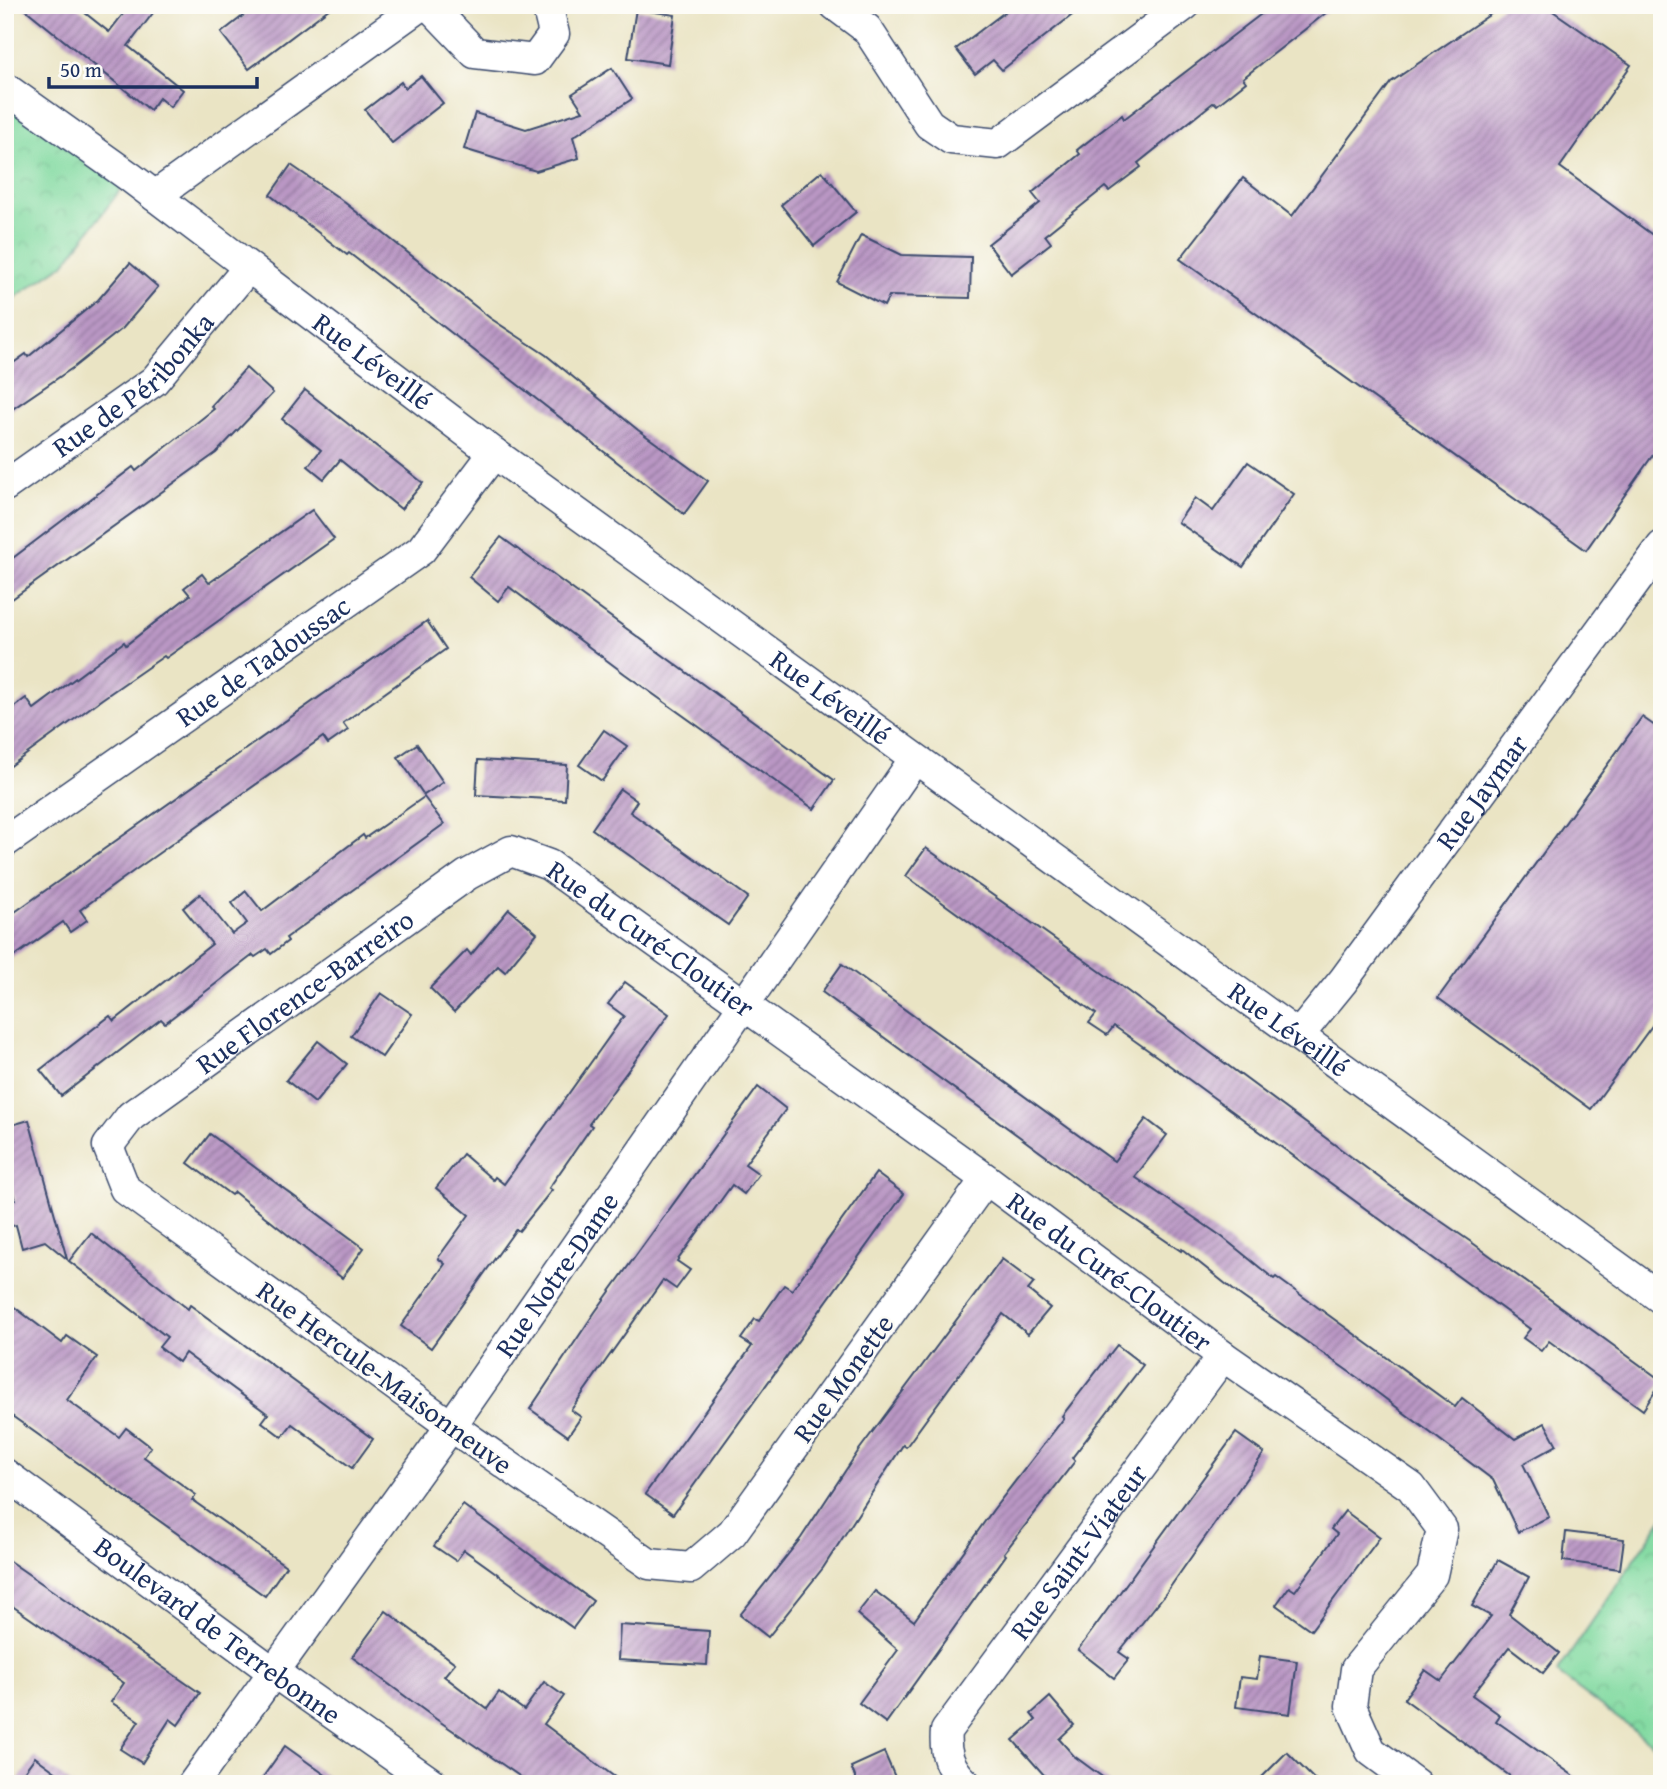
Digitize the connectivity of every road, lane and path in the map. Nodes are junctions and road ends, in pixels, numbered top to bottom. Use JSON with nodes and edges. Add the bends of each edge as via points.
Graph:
{"nodes":[{"id":1,"x":421,"y":5,"type":"edge"},
{"id":2,"x":429,"y":5,"type":"edge"},
{"id":3,"x":547,"y":5,"type":"edge"},
{"id":4,"x":835,"y":5,"type":"edge"},
{"id":5,"x":1185,"y":5,"type":"edge"},
{"id":6,"x":5,"y":88,"type":"edge"},
{"id":7,"x":155,"y":196,"type":"junction"},
{"id":8,"x":248,"y":268,"type":"junction"},
{"id":9,"x":494,"y":453,"type":"junction"},
{"id":10,"x":5,"y":486,"type":"edge"},
{"id":11,"x":1662,"y":545,"type":"edge"},
{"id":12,"x":914,"y":760,"type":"junction"},
{"id":13,"x":5,"y":842,"type":"edge"},
{"id":14,"x":511,"y":851,"type":"joint"},
{"id":15,"x":744,"y":1003,"type":"junction"},
{"id":16,"x":1299,"y":1035,"type":"junction"},
{"id":17,"x":108,"y":1146,"type":"joint"},
{"id":18,"x":986,"y":1179,"type":"junction"},
{"id":19,"x":1662,"y":1299,"type":"edge"},
{"id":20,"x":1223,"y":1356,"type":"junction"},
{"id":21,"x":451,"y":1426,"type":"junction"},
{"id":22,"x":5,"y":1474,"type":"edge"},
{"id":23,"x":691,"y":1568,"type":"joint"},
{"id":24,"x":272,"y":1671,"type":"junction"},
{"id":25,"x":193,"y":1784,"type":"edge"},
{"id":26,"x":433,"y":1784,"type":"edge"},
{"id":27,"x":966,"y":1784,"type":"edge"},
{"id":28,"x":1416,"y":1784,"type":"edge"}],
"edges":[{"from":1,"to":7,"type":"street"},
{"from":2,"to":3,"type":"street","via":[[475,53],[535,60],[554,34]]},
{"from":4,"to":5,"type":"street","via":[[867,29],[929,124],[951,139],[998,144]]},
{"from":6,"to":7,"type":"street","name":"Rue Léveillé"},
{"from":7,"to":8,"type":"street","name":"Rue Léveillé"},
{"from":8,"to":9,"type":"street","name":"Rue Léveillé"},
{"from":8,"to":10,"type":"street","name":"Rue de Péribonka","via":[[154,381]]},
{"from":9,"to":12,"type":"street","name":"Rue Léveillé"},
{"from":9,"to":13,"type":"street","name":"Rue de Tadoussac","via":[[421,550]]},
{"from":11,"to":16,"type":"street","name":"Rue Jaymar"},
{"from":12,"to":15,"type":"street","name":"Rue Notre-Dame"},
{"from":12,"to":16,"type":"street","name":"Rue Léveillé"},
{"from":14,"to":15,"type":"street","name":"Rue du Curé-Cloutier","via":[[549,865]]},
{"from":14,"to":17,"type":"street","name":"Rue Florence-Barreiro","via":[[467,874],[131,1116]]},
{"from":15,"to":18,"type":"street","name":"Rue du Curé-Cloutier"},
{"from":15,"to":21,"type":"street","name":"Rue Notre-Dame"},
{"from":16,"to":19,"type":"street","name":"Rue Léveillé"},
{"from":17,"to":21,"type":"street","name":"Rue Hercule-Maisonneuve","via":[[125,1189]]},
{"from":18,"to":20,"type":"street","name":"Rue du Curé-Cloutier"},
{"from":18,"to":23,"type":"street","name":"Rue Monette","via":[[732,1533]]},
{"from":20,"to":27,"type":"street","name":"Rue Saint-Viateur","via":[[946,1731],[944,1751]]},
{"from":20,"to":28,"type":"street","name":"Rue du Curé-Cloutier","via":[[1411,1487],[1442,1529],[1432,1575],[1356,1669],[1351,1706],[1371,1751]]},
{"from":21,"to":23,"type":"street","name":"Rue Hercule-Maisonneuve","via":[[649,1564]]},
{"from":21,"to":24,"type":"street","name":"Rue Notre-Dame"},
{"from":22,"to":24,"type":"street","name":"Boulevard de Terrebonne"},
{"from":24,"to":25,"type":"street","name":"Rue Notre-Dame"},
{"from":24,"to":26,"type":"street","name":"Boulevard de Terrebonne"}]}
